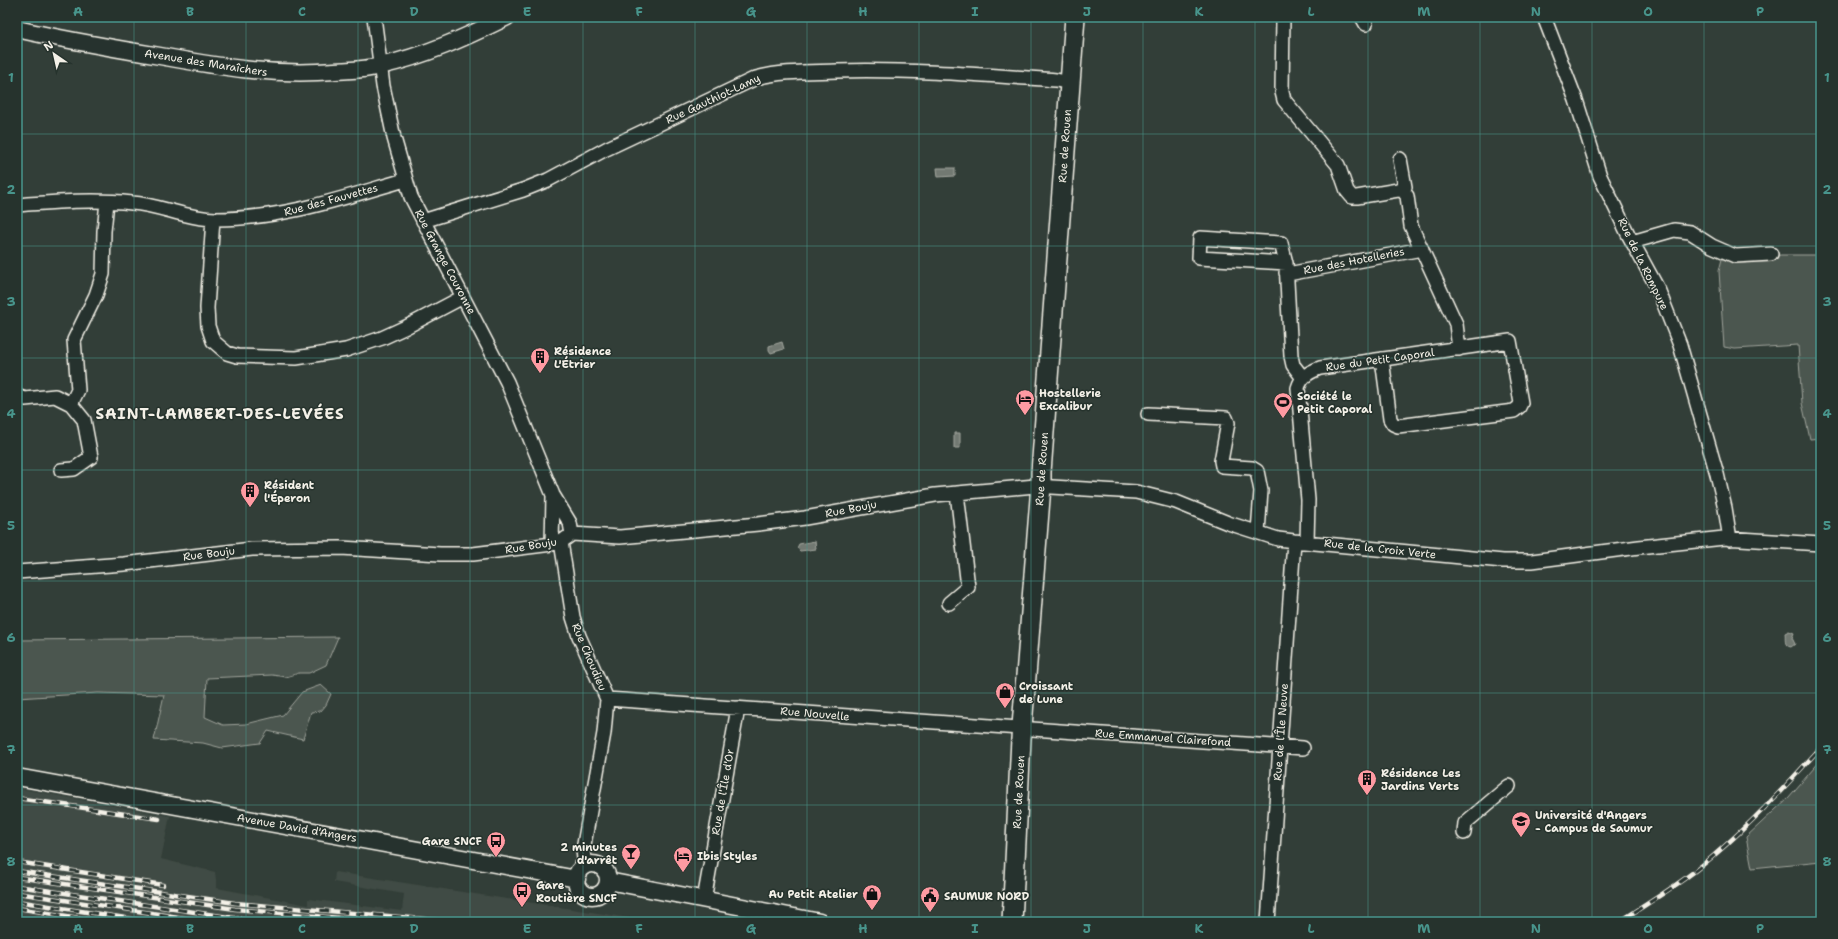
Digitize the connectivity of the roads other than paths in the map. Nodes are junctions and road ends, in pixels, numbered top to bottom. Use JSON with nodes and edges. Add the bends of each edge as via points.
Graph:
{"nodes":[{"id":1,"x":374,"y":17,"type":"edge"},
{"id":2,"x":507,"y":17,"type":"edge"},
{"id":3,"x":1075,"y":17,"type":"edge"},
{"id":4,"x":1283,"y":17,"type":"edge"},
{"id":5,"x":1544,"y":17,"type":"edge"},
{"id":6,"x":17,"y":29,"type":"edge"},
{"id":7,"x":379,"y":66,"type":"junction"},
{"id":8,"x":1070,"y":83,"type":"junction"},
{"id":9,"x":1400,"y":159,"type":"dead end"},
{"id":10,"x":405,"y":180,"type":"junction"},
{"id":11,"x":1403,"y":191,"type":"junction"},
{"id":12,"x":107,"y":202,"type":"junction"},
{"id":13,"x":17,"y":205,"type":"edge"},
{"id":14,"x":213,"y":219,"type":"junction"},
{"id":15,"x":423,"y":220,"type":"junction"},
{"id":16,"x":1632,"y":242,"type":"junction"},
{"id":17,"x":1422,"y":249,"type":"junction"},
{"id":18,"x":1771,"y":254,"type":"dead end"},
{"id":19,"x":1286,"y":268,"type":"junction"},
{"id":20,"x":462,"y":297,"type":"junction"},
{"id":21,"x":1459,"y":349,"type":"junction"},
{"id":22,"x":1382,"y":359,"type":"junction"},
{"id":23,"x":1303,"y":378,"type":"junction"},
{"id":24,"x":17,"y":396,"type":"edge"},
{"id":25,"x":71,"y":404,"type":"junction"},
{"id":26,"x":1148,"y":414,"type":"dead end"},
{"id":27,"x":61,"y":470,"type":"dead end"},
{"id":28,"x":1042,"y":486,"type":"junction"},
{"id":29,"x":957,"y":493,"type":"junction"},
{"id":30,"x":553,"y":495,"type":"junction"},
{"id":31,"x":1258,"y":532,"type":"junction"},
{"id":32,"x":1727,"y":538,"type":"junction"},
{"id":33,"x":562,"y":540,"type":"junction"},
{"id":34,"x":1294,"y":541,"type":"junction"},
{"id":35,"x":1307,"y":542,"type":"junction"},
{"id":36,"x":1821,"y":544,"type":"edge"},
{"id":37,"x":17,"y":572,"type":"edge"},
{"id":38,"x":949,"y":604,"type":"dead end"},
{"id":39,"x":607,"y":699,"type":"junction"},
{"id":40,"x":738,"y":708,"type":"junction"},
{"id":41,"x":1022,"y":729,"type":"junction"},
{"id":42,"x":1281,"y":747,"type":"junction"},
{"id":43,"x":1303,"y":748,"type":"dead end"},
{"id":44,"x":17,"y":777,"type":"edge"},
{"id":45,"x":1509,"y":786,"type":"dead end"},
{"id":46,"x":1464,"y":834,"type":"dead end"},
{"id":47,"x":581,"y":873,"type":"junction"},
{"id":48,"x":608,"y":881,"type":"junction"},
{"id":49,"x":704,"y":900,"type":"junction"},
{"id":50,"x":820,"y":922,"type":"edge"},
{"id":51,"x":1012,"y":922,"type":"edge"},
{"id":52,"x":1268,"y":922,"type":"edge"}],
"edges":[{"from":1,"to":7,"type":"street","name":"Rue Grange Couronne"},
{"from":2,"to":7,"type":"street","name":"Avenue des Maraîchers","via":[[439,48]]},
{"from":3,"to":8,"type":"main road","name":"Rue de Rouen"},
{"from":4,"to":11,"type":"street","via":[[1284,100],[1338,165],[1352,197]]},
{"from":5,"to":16,"type":"street","name":"Rue de la Rompure","via":[[1576,100],[1600,176]]},
{"from":6,"to":7,"type":"street","name":"Avenue des Maraîchers","via":[[60,39],[233,69],[272,73],[309,73]]},
{"from":7,"to":10,"type":"street","name":"Rue Grange Couronne"},
{"from":8,"to":15,"type":"street","name":"Rue Gauthiot-Lamy","via":[[915,70],[767,75],[606,149],[548,180],[496,199]]},
{"from":8,"to":28,"type":"main road","name":"Rue de Rouen"},
{"from":9,"to":11,"type":"street","via":[[1405,187]]},
{"from":10,"to":14,"type":"street","name":"Rue des Fauvettes","via":[[306,209],[271,216]]},
{"from":10,"to":15,"type":"street","name":"Rue Grange Couronne"},
{"from":11,"to":17,"type":"street","via":[[1407,196],[1412,226]]},
{"from":12,"to":13,"type":"street","name":"Rue des Fauvettes","via":[[83,200]]},
{"from":12,"to":14,"type":"street","name":"Rue des Fauvettes","via":[[133,203]]},
{"from":12,"to":25,"type":"street","via":[[104,274],[74,340],[78,390]]},
{"from":14,"to":20,"type":"street","via":[[208,326],[213,341],[227,353],[237,356],[296,358],[346,350],[400,330]]},
{"from":15,"to":20,"type":"street","name":"Rue Grange Couronne"},
{"from":16,"to":18,"type":"street","via":[[1674,230],[1690,232],[1735,256]]},
{"from":16,"to":32,"type":"street","name":"Rue de la Rompure","via":[[1658,289],[1680,345],[1717,474],[1725,508]]},
{"from":17,"to":19,"type":"street","name":"Rue des Hotelleries","via":[[1293,273]]},
{"from":17,"to":21,"type":"street","via":[[1456,324]]},
{"from":19,"to":19,"type":"street","name":"Rue des Hotelleries","via":[[1281,243],[1200,238],[1199,258]]},
{"from":19,"to":23,"type":"street","via":[[1291,356],[1293,365]]},
{"from":20,"to":30,"type":"street","name":"Rue Grange Couronne","via":[[507,382]]},
{"from":21,"to":22,"type":"street","name":"Rue du Petit Caporal"},
{"from":21,"to":22,"type":"street","name":"Rue du Petit Caporal","via":[[1510,341],[1521,403],[1519,407],[1514,410],[1398,426],[1390,419]]},
{"from":22,"to":23,"type":"street","name":"Rue du Petit Caporal","via":[[1320,368]]},
{"from":23,"to":35,"type":"street","via":[[1298,388],[1308,500]]},
{"from":24,"to":25,"type":"street","via":[[55,396]]},
{"from":25,"to":27,"type":"street","via":[[84,420],[92,457],[74,469]]},
{"from":26,"to":31,"type":"street","via":[[1226,418],[1228,423],[1222,466],[1252,468],[1257,471],[1261,491]]},
{"from":28,"to":29,"type":"street","name":"Rue Bouju"},
{"from":28,"to":31,"type":"street","name":"Rue de la Croix Verte","via":[[1136,492],[1176,502]]},
{"from":28,"to":41,"type":"main road","name":"Rue de Rouen"},
{"from":29,"to":33,"type":"street","name":"Rue Bouju","via":[[935,494],[758,524]]},
{"from":29,"to":38,"type":"street","via":[[968,588]]},
{"from":30,"to":33,"type":"street","name":"Rue Grange Couronne"},
{"from":30,"to":33,"type":"street","name":"Rue Grange Couronne","via":[[570,523]]},
{"from":31,"to":34,"type":"street","name":"Rue de la Croix Verte"},
{"from":32,"to":35,"type":"street","name":"Rue de la Croix Verte","via":[[1520,562]]},
{"from":32,"to":36,"type":"street","name":"Rue de la Croix Verte"},
{"from":33,"to":37,"type":"street","name":"Rue Bouju","via":[[466,554],[341,548],[252,549],[124,564]]},
{"from":33,"to":39,"type":"street","name":"Rue Choudieu","via":[[573,617]]},
{"from":34,"to":35,"type":"street","name":"Rue de la Croix Verte"},
{"from":34,"to":42,"type":"street","name":"Rue de l'Île Neuve"},
{"from":39,"to":40,"type":"street","name":"Rue Nouvelle"},
{"from":39,"to":47,"type":"street","name":"Rue Choudieu","via":[[604,733]]},
{"from":40,"to":41,"type":"street","name":"Rue Nouvelle"},
{"from":40,"to":49,"type":"street","name":"Rue de l'Île d'Or"},
{"from":41,"to":42,"type":"street","name":"Rue Emmanuel Clairefond"},
{"from":41,"to":51,"type":"main road","name":"Rue de Rouen"},
{"from":42,"to":43,"type":"street","name":"Rue Emmanuel Clairefond"},
{"from":42,"to":52,"type":"street","name":"Rue de l'Île Neuve"},
{"from":44,"to":47,"type":"street","name":"Avenue David d'Angers"},
{"from":45,"to":46,"type":"street","via":[[1464,823]]},
{"from":47,"to":48,"type":"street","via":[[590,865],[601,867],[608,876]]},
{"from":47,"to":48,"type":"street","via":[[579,889],[588,896],[600,894]]},
{"from":48,"to":49,"type":"street"},
{"from":49,"to":50,"type":"street"}]}
